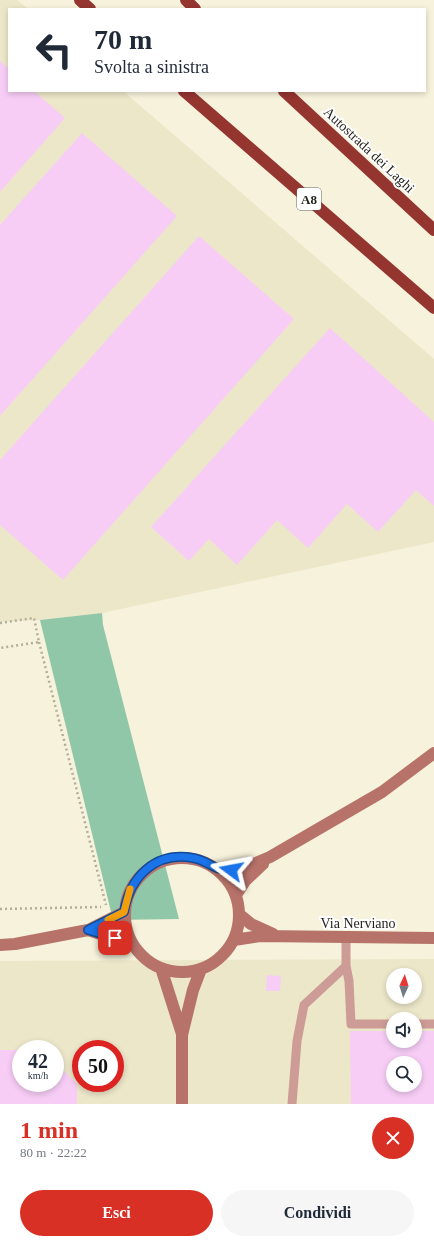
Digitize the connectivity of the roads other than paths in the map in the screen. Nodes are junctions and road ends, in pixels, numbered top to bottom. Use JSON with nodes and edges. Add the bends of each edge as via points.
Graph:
{"nodes":[{"id":1,"x":80,"y":0,"type":"edge"},
{"id":2,"x":186,"y":0,"type":"edge"},
{"id":3,"x":89,"y":8,"type":"edge"},
{"id":4,"x":194,"y":8,"type":"edge"},
{"id":5,"x":185,"y":92,"type":"edge"},
{"id":6,"x":285,"y":92,"type":"edge"},
{"id":7,"x":434,"y":230,"type":"edge"},
{"id":8,"x":434,"y":308,"type":"edge"},
{"id":9,"x":434,"y":753,"type":"edge"},
{"id":10,"x":270,"y":857,"type":"junction"},
{"id":11,"x":220,"y":871,"type":"junction"},
{"id":12,"x":236,"y":895,"type":"junction"},
{"id":13,"x":124,"y":912,"type":"junction"},
{"id":14,"x":240,"y":915,"type":"junction"},
{"id":15,"x":88,"y":930,"type":"junction"},
{"id":16,"x":281,"y":938,"type":"junction"},
{"id":17,"x":346,"y":938,"type":"junction"},
{"id":18,"x":434,"y":938,"type":"edge"},
{"id":19,"x":234,"y":940,"type":"junction"},
{"id":20,"x":132,"y":944,"type":"junction"},
{"id":21,"x":0,"y":945,"type":"edge"},
{"id":22,"x":346,"y":966,"type":"junction"},
{"id":23,"x":161,"y":968,"type":"junction"},
{"id":24,"x":201,"y":969,"type":"junction"},
{"id":25,"x":386,"y":1024,"type":"edge"},
{"id":26,"x":422,"y":1024,"type":"edge"},
{"id":27,"x":434,"y":1024,"type":"edge"},
{"id":28,"x":182,"y":1035,"type":"junction"},
{"id":29,"x":182,"y":1104,"type":"edge"},
{"id":30,"x":292,"y":1104,"type":"edge"}],
"edges":[{"from":1,"to":3,"type":"highway"},
{"from":2,"to":4,"type":"highway"},
{"from":5,"to":8,"type":"highway","number":"A8"},
{"from":6,"to":7,"type":"highway","name":"Autostrada dei Laghi"},
{"from":9,"to":10,"type":"main road","via":[[382,792]]},
{"from":10,"to":11,"type":"main road","via":[[244,868]]},
{"from":10,"to":12,"type":"main road","via":[[245,881]]},
{"from":11,"to":12,"type":"main road"},
{"from":11,"to":13,"type":"main road","via":[[194,858],[166,859],[152,865],[137,879],[126,898]]},
{"from":12,"to":14,"type":"main road"},
{"from":13,"to":15,"type":"main road"},
{"from":13,"to":20,"type":"main road"},
{"from":14,"to":16,"type":"main road","name":"Via Nerviano","via":[[264,931]]},
{"from":14,"to":19,"type":"main road"},
{"from":15,"to":20,"type":"main road"},
{"from":15,"to":21,"type":"main road"},
{"from":16,"to":17,"type":"main road","name":"Via Nerviano"},
{"from":16,"to":19,"type":"main road","name":"Via Nerviano","via":[[260,936]]},
{"from":17,"to":18,"type":"main road","name":"Via Nerviano"},
{"from":17,"to":22,"type":"lane"},
{"from":19,"to":24,"type":"main road","via":[[220,958]]},
{"from":20,"to":23,"type":"main road","via":[[140,954]]},
{"from":22,"to":25,"type":"lane","via":[[351,1024]]},
{"from":22,"to":30,"type":"lane","via":[[304,1005],[297,1041]]},
{"from":23,"to":24,"type":"main road","via":[[174,972]]},
{"from":23,"to":28,"type":"main road"},
{"from":24,"to":28,"type":"main road"},
{"from":26,"to":27,"type":"lane"},
{"from":28,"to":29,"type":"main road"}]}
